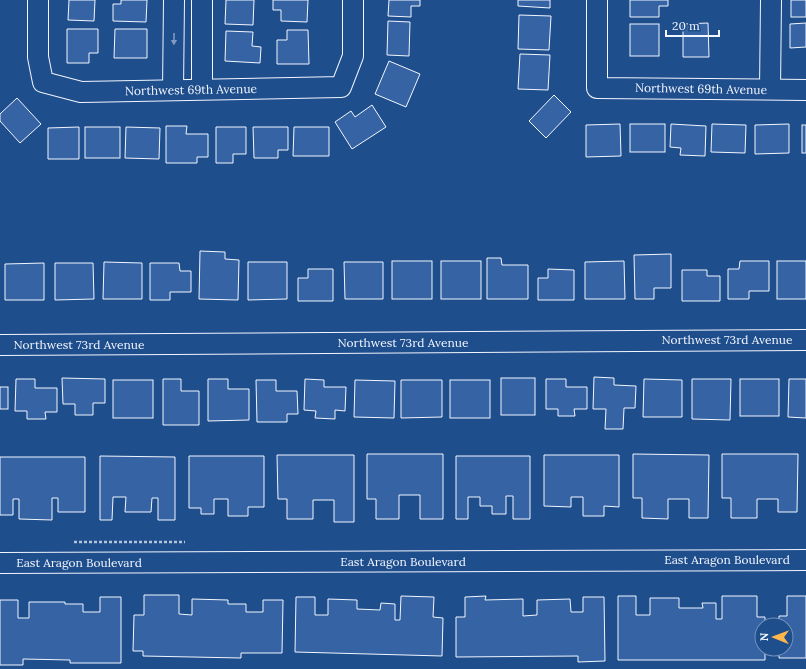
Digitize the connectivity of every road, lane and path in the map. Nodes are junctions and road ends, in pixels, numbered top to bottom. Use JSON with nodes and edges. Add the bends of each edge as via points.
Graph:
{"nodes":[{"id":1,"x":38,"y":0,"type":"edge"},
{"id":2,"x":174,"y":0,"type":"edge"},
{"id":3,"x":202,"y":0,"type":"edge"},
{"id":4,"x":353,"y":0,"type":"edge"},
{"id":5,"x":597,"y":0,"type":"edge"},
{"id":6,"x":771,"y":0,"type":"edge"},
{"id":7,"x":202,"y":89,"type":"junction"},
{"id":8,"x":770,"y":89,"type":"junction"},
{"id":9,"x":173,"y":90,"type":"junction"},
{"id":10,"x":806,"y":90,"type":"edge"},
{"id":11,"x":806,"y":340,"type":"edge"},
{"id":12,"x":0,"y":345,"type":"edge"},
{"id":13,"x":806,"y":560,"type":"edge"},
{"id":14,"x":0,"y":563,"type":"edge"}],
"edges":[{"from":1,"to":9,"type":"street","name":"Northwest 69th Avenue","via":[[38,57],[43,82],[81,92]]},
{"from":2,"to":9,"type":"street","one_way":true},
{"from":3,"to":7,"type":"street"},
{"from":4,"to":7,"type":"street","name":"Northwest 69th Avenue","via":[[353,56],[341,87]]},
{"from":5,"to":8,"type":"street","name":"Northwest 69th Avenue","via":[[597,88]]},
{"from":6,"to":8,"type":"street"},
{"from":7,"to":9,"type":"street","name":"Northwest 69th Avenue"},
{"from":8,"to":10,"type":"street","name":"Northwest 69th Avenue"},
{"from":11,"to":12,"type":"street","name":"Northwest 73rd Avenue"},
{"from":13,"to":14,"type":"street","name":"East Aragon Boulevard"}]}
